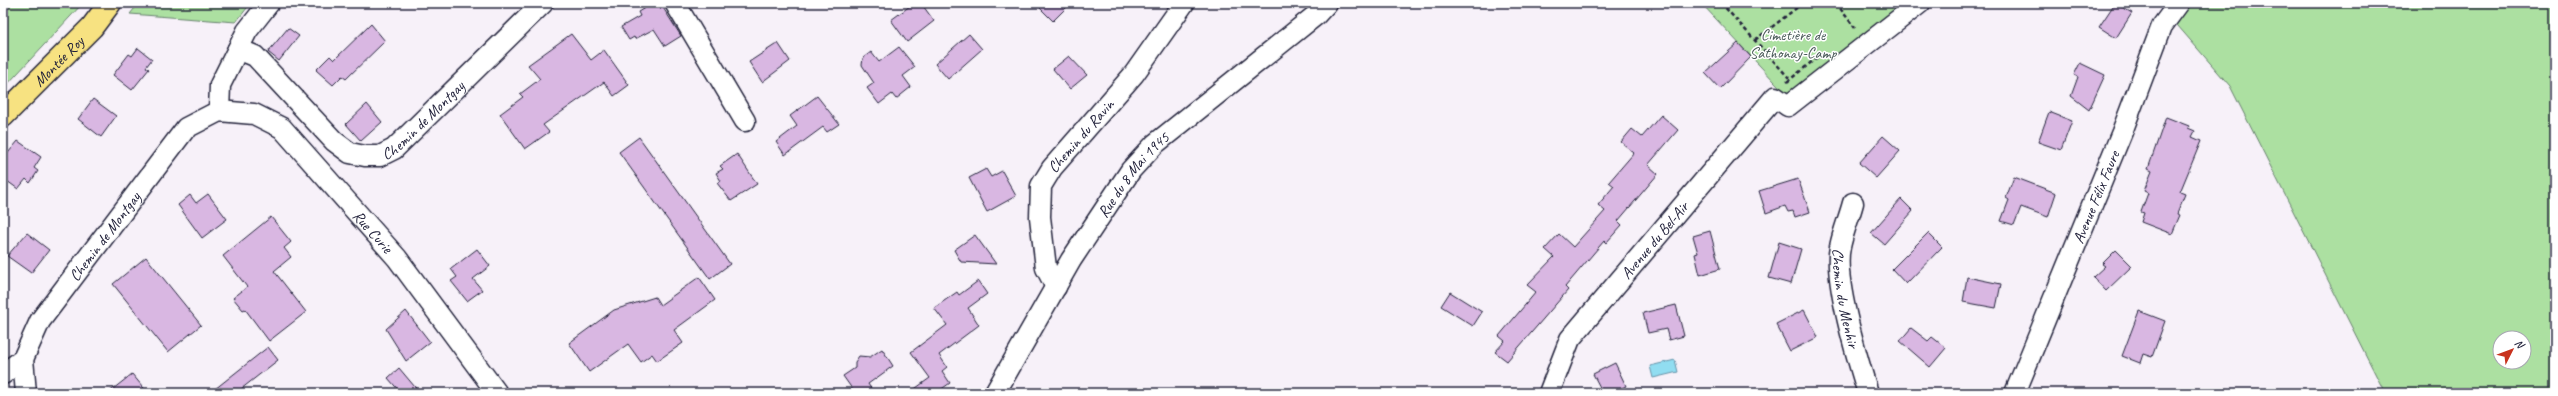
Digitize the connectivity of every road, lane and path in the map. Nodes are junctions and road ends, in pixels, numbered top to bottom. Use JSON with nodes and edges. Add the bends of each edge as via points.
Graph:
{"nodes":[{"id":1,"x":110,"y":3,"type":"edge"},
{"id":2,"x":269,"y":3,"type":"edge"},
{"id":3,"x":543,"y":3,"type":"edge"},
{"id":4,"x":675,"y":3,"type":"edge"},
{"id":5,"x":1184,"y":3,"type":"edge"},
{"id":6,"x":1327,"y":3,"type":"edge"},
{"id":7,"x":1721,"y":3,"type":"edge"},
{"id":8,"x":1803,"y":3,"type":"edge"},
{"id":9,"x":1836,"y":3,"type":"edge"},
{"id":10,"x":1920,"y":3,"type":"edge"},
{"id":11,"x":2179,"y":3,"type":"edge"},
{"id":12,"x":1855,"y":28,"type":"dead end"},
{"id":13,"x":1755,"y":40,"type":"junction"},
{"id":14,"x":238,"y":49,"type":"junction"},
{"id":15,"x":1789,"y":78,"type":"dead end"},
{"id":16,"x":219,"y":110,"type":"junction"},
{"id":17,"x":3,"y":116,"type":"edge"},
{"id":18,"x":745,"y":121,"type":"dead end"},
{"id":19,"x":1853,"y":203,"type":"dead end"},
{"id":20,"x":1056,"y":287,"type":"junction"},
{"id":21,"x":23,"y":359,"type":"junction"},
{"id":22,"x":3,"y":374,"type":"edge"},
{"id":23,"x":26,"y":393,"type":"edge"},
{"id":24,"x":497,"y":393,"type":"edge"},
{"id":25,"x":995,"y":393,"type":"edge"},
{"id":26,"x":1549,"y":393,"type":"edge"},
{"id":27,"x":1868,"y":393,"type":"edge"},
{"id":28,"x":2015,"y":393,"type":"edge"}],
"edges":[{"from":1,"to":17,"type":"main road","name":"Montée Roy","via":[[92,27]]},
{"from":2,"to":14,"type":"street","via":[[247,31]]},
{"from":3,"to":14,"type":"street","name":"Chemin de Montgay","via":[[394,148],[380,156],[350,153],[334,140],[255,56]]},
{"from":4,"to":18,"type":"street"},
{"from":5,"to":20,"type":"street","name":"Chemin du Ravin","via":[[1134,74],[1052,168],[1041,186],[1040,216],[1046,268]]},
{"from":6,"to":20,"type":"street","name":"Rue du 8 Mai 1945","via":[[1310,20],[1155,144],[1131,170],[1101,212]]},
{"from":7,"to":13,"type":"path"},
{"from":8,"to":13,"type":"path"},
{"from":9,"to":12,"type":"path"},
{"from":10,"to":26,"type":"street","name":"Avenue du Bel-Air","via":[[1788,106],[1775,97],[1570,339]]},
{"from":11,"to":28,"type":"street","name":"Avenue Félix Faure","via":[[2162,26],[2122,132]]},
{"from":13,"to":15,"type":"path"},
{"from":14,"to":16,"type":"street","via":[[220,85]]},
{"from":16,"to":21,"type":"street","name":"Chemin de Montgay","via":[[186,128],[40,321]]},
{"from":16,"to":24,"type":"street","name":"Rue Curie","via":[[254,114],[282,128],[397,258]]},
{"from":19,"to":27,"type":"street","name":"Chemin du Menhir","via":[[1839,248],[1839,273]]},
{"from":20,"to":25,"type":"street","name":"Rue du 8 Mai 1945"},
{"from":21,"to":22,"type":"street","name":"Chemin de Montgay"},
{"from":21,"to":23,"type":"street"}]}
